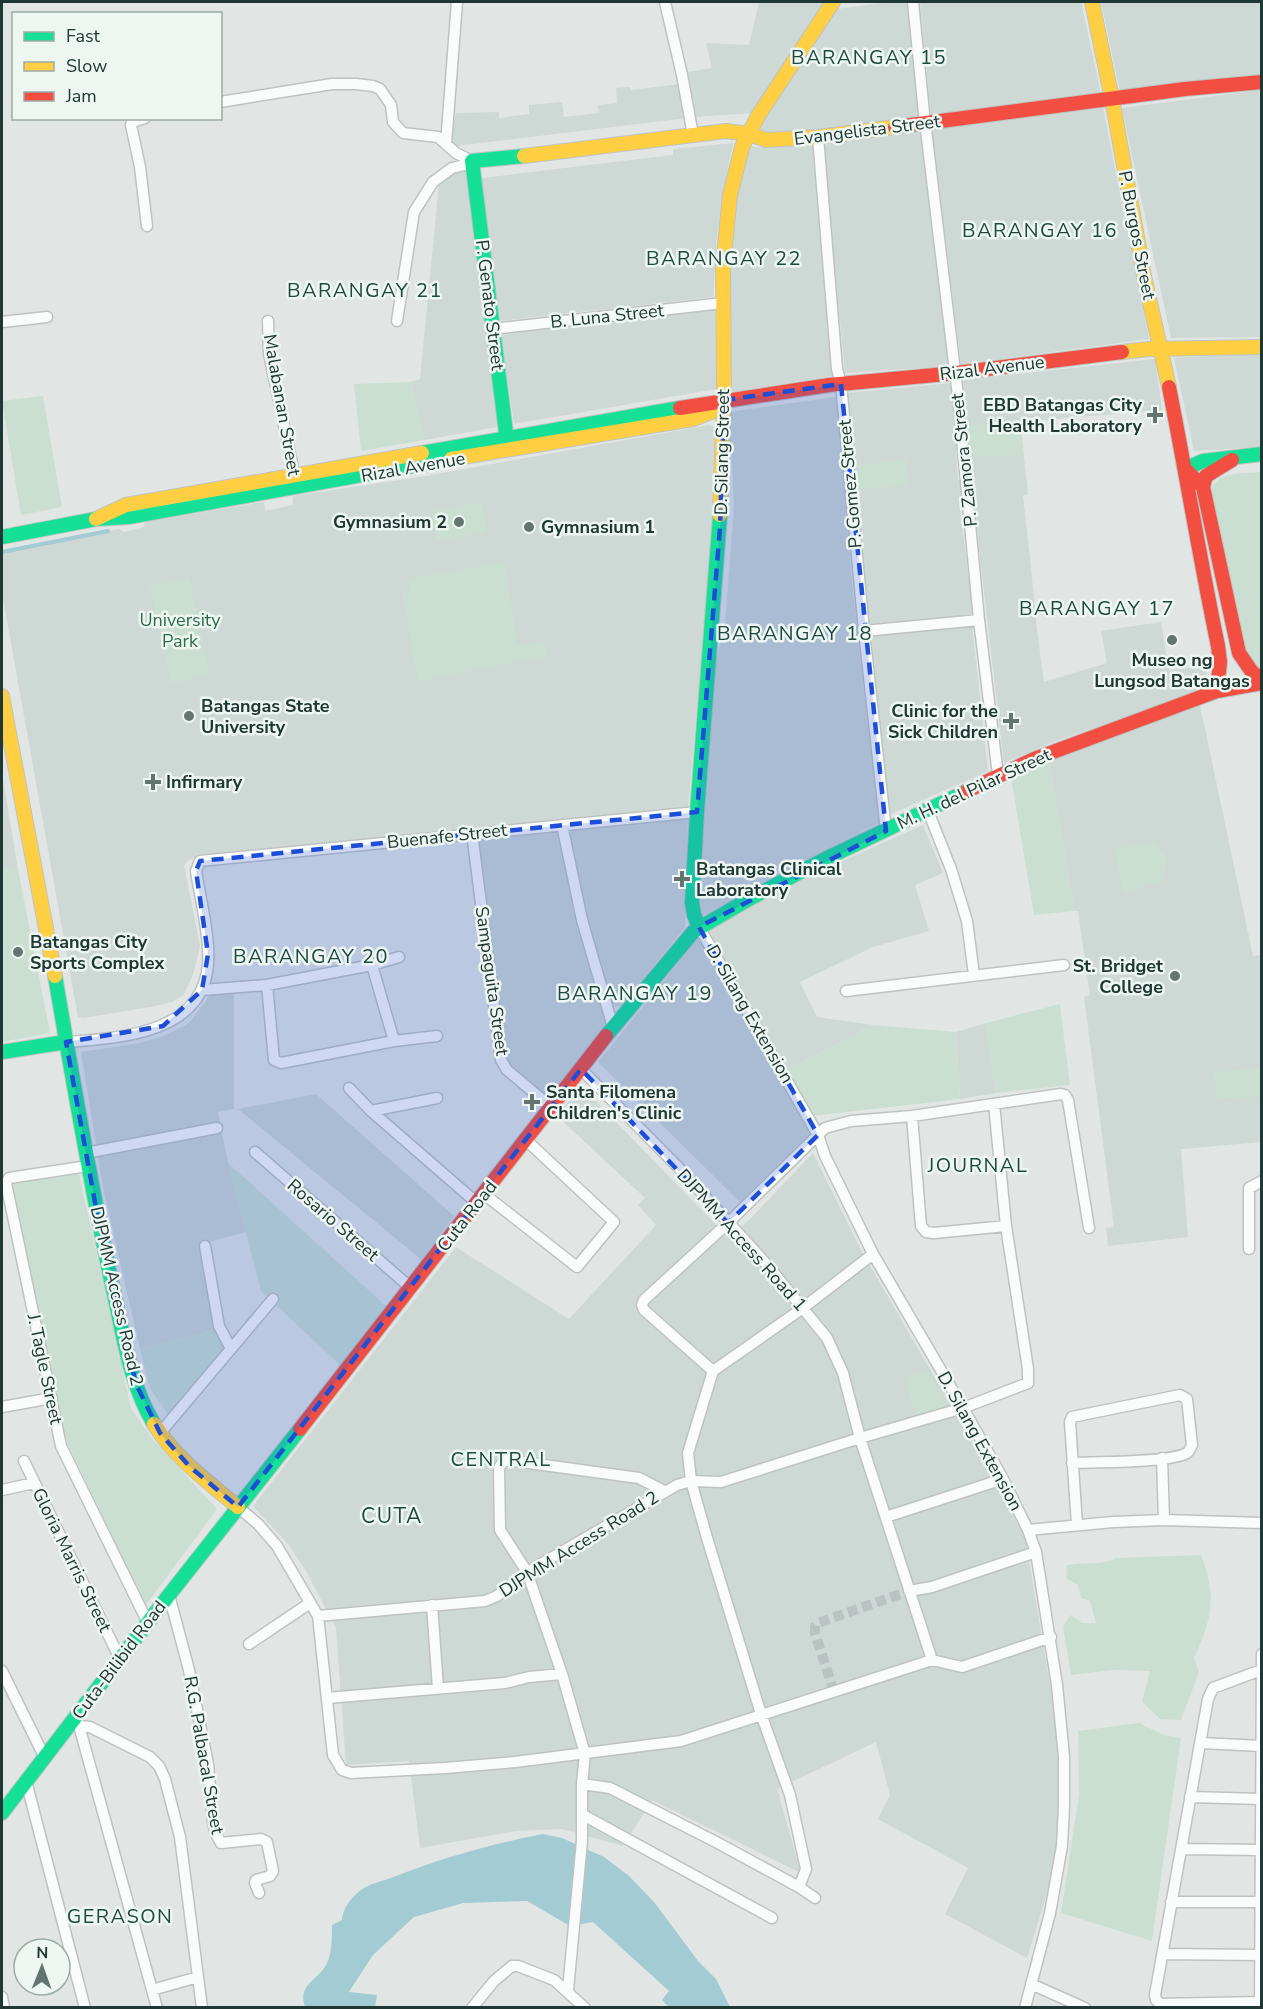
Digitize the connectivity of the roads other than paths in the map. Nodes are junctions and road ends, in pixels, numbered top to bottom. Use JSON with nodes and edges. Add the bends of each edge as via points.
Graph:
{"nodes":[{"id":1,"x":457,"y":2,"type":"edge"},
{"id":2,"x":665,"y":2,"type":"edge"},
{"id":3,"x":833,"y":2,"type":"edge"},
{"id":4,"x":914,"y":2,"type":"edge"},
{"id":5,"x":1092,"y":2,"type":"edge"},
{"id":6,"x":1262,"y":82,"type":"edge"},
{"id":7,"x":1112,"y":99,"type":"junction"},
{"id":8,"x":222,"y":102,"type":"edge"},
{"id":9,"x":139,"y":120,"type":"edge"},
{"id":10,"x":926,"y":124,"type":"junction"},
{"id":11,"x":749,"y":134,"type":"junction"},
{"id":12,"x":693,"y":135,"type":"junction"},
{"id":13,"x":818,"y":138,"type":"junction"},
{"id":14,"x":446,"y":144,"type":"junction"},
{"id":15,"x":473,"y":162,"type":"junction"},
{"id":16,"x":147,"y":226,"type":"dead end"},
{"id":17,"x":723,"y":303,"type":"junction"},
{"id":18,"x":46,"y":317,"type":"dead end"},
{"id":19,"x":267,"y":321,"type":"dead end"},
{"id":20,"x":397,"y":321,"type":"dead end"},
{"id":21,"x":2,"y":322,"type":"edge"},
{"id":22,"x":492,"y":328,"type":"junction"},
{"id":23,"x":1262,"y":346,"type":"edge"},
{"id":24,"x":1161,"y":349,"type":"junction"},
{"id":25,"x":956,"y":373,"type":"junction"},
{"id":26,"x":841,"y":384,"type":"junction"},
{"id":27,"x":724,"y":400,"type":"junction"},
{"id":28,"x":508,"y":443,"type":"junction"},
{"id":29,"x":1262,"y":454,"type":"edge"},
{"id":30,"x":1239,"y":456,"type":"junction"},
{"id":31,"x":1185,"y":469,"type":"junction"},
{"id":32,"x":296,"y":482,"type":"junction"},
{"id":33,"x":1203,"y":487,"type":"junction"},
{"id":34,"x":2,"y":537,"type":"edge"},
{"id":35,"x":979,"y":620,"type":"junction"},
{"id":36,"x":864,"y":631,"type":"junction"},
{"id":37,"x":1242,"y":658,"type":"junction"},
{"id":38,"x":1220,"y":662,"type":"junction"},
{"id":39,"x":1262,"y":681,"type":"edge"},
{"id":40,"x":1217,"y":691,"type":"junction"},
{"id":41,"x":2,"y":696,"type":"edge"},
{"id":42,"x":998,"y":775,"type":"junction"},
{"id":43,"x":928,"y":811,"type":"junction"},
{"id":44,"x":697,"y":812,"type":"junction"},
{"id":45,"x":562,"y":825,"type":"junction"},
{"id":46,"x":886,"y":831,"type":"junction"},
{"id":47,"x":472,"y":833,"type":"junction"},
{"id":48,"x":699,"y":927,"type":"junction"},
{"id":49,"x":399,"y":957,"type":"dead end"},
{"id":50,"x":372,"y":965,"type":"junction"},
{"id":51,"x":1064,"y":965,"type":"dead end"},
{"id":52,"x":974,"y":975,"type":"junction"},
{"id":53,"x":267,"y":985,"type":"junction"},
{"id":54,"x":202,"y":990,"type":"junction"},
{"id":55,"x":846,"y":991,"type":"dead end"},
{"id":56,"x":613,"y":1027,"type":"junction"},
{"id":57,"x":437,"y":1036,"type":"dead end"},
{"id":58,"x":394,"y":1041,"type":"junction"},
{"id":59,"x":66,"y":1042,"type":"junction"},
{"id":60,"x":2,"y":1052,"type":"edge"},
{"id":61,"x":581,"y":1069,"type":"junction"},
{"id":62,"x":349,"y":1088,"type":"dead end"},
{"id":63,"x":437,"y":1098,"type":"dead end"},
{"id":64,"x":994,"y":1104,"type":"junction"},
{"id":65,"x":551,"y":1107,"type":"junction"},
{"id":66,"x":371,"y":1111,"type":"junction"},
{"id":67,"x":912,"y":1116,"type":"junction"},
{"id":68,"x":218,"y":1128,"type":"dead end"},
{"id":69,"x":818,"y":1135,"type":"junction"},
{"id":70,"x":526,"y":1140,"type":"junction"},
{"id":71,"x":255,"y":1152,"type":"dead end"},
{"id":72,"x":87,"y":1160,"type":"junction"},
{"id":73,"x":1262,"y":1181,"type":"edge"},
{"id":74,"x":4,"y":1187,"type":"edge"},
{"id":75,"x":480,"y":1199,"type":"junction"},
{"id":76,"x":728,"y":1223,"type":"junction"},
{"id":77,"x":1006,"y":1226,"type":"junction"},
{"id":78,"x":1089,"y":1228,"type":"dead end"},
{"id":79,"x":205,"y":1246,"type":"dead end"},
{"id":80,"x":1249,"y":1249,"type":"dead end"},
{"id":81,"x":873,"y":1254,"type":"junction"},
{"id":82,"x":411,"y":1288,"type":"junction"},
{"id":83,"x":273,"y":1299,"type":"dead end"},
{"id":84,"x":803,"y":1308,"type":"junction"},
{"id":85,"x":230,"y":1347,"type":"junction"},
{"id":86,"x":713,"y":1371,"type":"junction"},
{"id":87,"x":52,"y":1398,"type":"junction"},
{"id":88,"x":2,"y":1407,"type":"edge"},
{"id":89,"x":963,"y":1408,"type":"junction"},
{"id":90,"x":160,"y":1433,"type":"junction"},
{"id":91,"x":860,"y":1438,"type":"junction"},
{"id":92,"x":1162,"y":1458,"type":"junction"},
{"id":93,"x":24,"y":1461,"type":"dead end"},
{"id":94,"x":1072,"y":1463,"type":"junction"},
{"id":95,"x":1003,"y":1479,"type":"junction"},
{"id":96,"x":691,"y":1481,"type":"junction"},
{"id":97,"x":34,"y":1482,"type":"junction"},
{"id":98,"x":2,"y":1490,"type":"edge"},
{"id":99,"x":664,"y":1491,"type":"junction"},
{"id":100,"x":238,"y":1508,"type":"junction"},
{"id":101,"x":886,"y":1518,"type":"junction"},
{"id":102,"x":1164,"y":1520,"type":"junction"},
{"id":103,"x":1262,"y":1523,"type":"edge"},
{"id":104,"x":1077,"y":1525,"type":"junction"},
{"id":105,"x":1028,"y":1530,"type":"junction"},
{"id":106,"x":1036,"y":1552,"type":"junction"},
{"id":107,"x":527,"y":1572,"type":"junction"},
{"id":108,"x":909,"y":1591,"type":"junction"},
{"id":109,"x":169,"y":1595,"type":"junction"},
{"id":110,"x":310,"y":1603,"type":"junction"},
{"id":111,"x":432,"y":1605,"type":"junction"},
{"id":112,"x":318,"y":1616,"type":"junction"},
{"id":113,"x":148,"y":1623,"type":"junction"},
{"id":114,"x":1051,"y":1637,"type":"junction"},
{"id":115,"x":249,"y":1644,"type":"dead end"},
{"id":116,"x":1262,"y":1654,"type":"edge"},
{"id":117,"x":120,"y":1659,"type":"junction"},
{"id":118,"x":932,"y":1660,"type":"junction"},
{"id":119,"x":2,"y":1671,"type":"edge"},
{"id":120,"x":1261,"y":1671,"type":"edge"},
{"id":121,"x":562,"y":1674,"type":"junction"},
{"id":122,"x":438,"y":1688,"type":"junction"},
{"id":123,"x":327,"y":1698,"type":"junction"},
{"id":124,"x":761,"y":1714,"type":"junction"},
{"id":125,"x":78,"y":1722,"type":"junction"},
{"id":126,"x":1202,"y":1743,"type":"junction"},
{"id":127,"x":1261,"y":1746,"type":"edge"},
{"id":128,"x":585,"y":1754,"type":"junction"},
{"id":129,"x":44,"y":1756,"type":"junction"},
{"id":130,"x":26,"y":1781,"type":"junction"},
{"id":131,"x":582,"y":1784,"type":"junction"},
{"id":132,"x":1190,"y":1797,"type":"junction"},
{"id":133,"x":1261,"y":1799,"type":"edge"},
{"id":134,"x":2,"y":1814,"type":"edge"},
{"id":135,"x":583,"y":1815,"type":"junction"},
{"id":136,"x":1181,"y":1850,"type":"junction"},
{"id":137,"x":1260,"y":1850,"type":"edge"},
{"id":138,"x":799,"y":1887,"type":"junction"},
{"id":139,"x":259,"y":1893,"type":"dead end"},
{"id":140,"x":815,"y":1898,"type":"dead end"},
{"id":141,"x":1171,"y":1902,"type":"junction"},
{"id":142,"x":1260,"y":1902,"type":"edge"},
{"id":143,"x":772,"y":1918,"type":"dead end"},
{"id":144,"x":1163,"y":1954,"type":"junction"},
{"id":145,"x":1259,"y":1955,"type":"junction"},
{"id":146,"x":198,"y":1977,"type":"junction"},
{"id":147,"x":1031,"y":1984,"type":"junction"},
{"id":148,"x":152,"y":1990,"type":"junction"},
{"id":149,"x":568,"y":1990,"type":"junction"},
{"id":150,"x":2,"y":1997,"type":"edge"},
{"id":151,"x":1260,"y":2005,"type":"edge"},
{"id":152,"x":4,"y":2007,"type":"edge"},
{"id":153,"x":85,"y":2007,"type":"edge"},
{"id":154,"x":157,"y":2007,"type":"edge"},
{"id":155,"x":202,"y":2007,"type":"edge"},
{"id":156,"x":472,"y":2007,"type":"edge"},
{"id":157,"x":585,"y":2007,"type":"edge"},
{"id":158,"x":1025,"y":2007,"type":"edge"},
{"id":159,"x":1085,"y":2007,"type":"edge"}],
"edges":[{"from":1,"to":14,"type":"street"},
{"from":2,"to":12,"type":"street"},
{"from":3,"to":11,"type":"street","name":"D. Silang Street","via":[[770,95]]},
{"from":4,"to":10,"type":"street","name":"P. Zamora Street"},
{"from":5,"to":7,"type":"street","name":"P. Burgos Street"},
{"from":6,"to":7,"type":"street","name":"Evangelista Street"},
{"from":7,"to":10,"type":"street","name":"Evangelista Street"},
{"from":7,"to":24,"type":"street","name":"P. Burgos Street"},
{"from":8,"to":14,"type":"street","via":[[332,84],[372,86],[380,89],[391,105],[393,122],[403,133],[434,136]]},
{"from":9,"to":16,"type":"street","via":[[131,125]]},
{"from":10,"to":13,"type":"street","name":"Evangelista Street"},
{"from":10,"to":25,"type":"street","name":"P. Zamora Street"},
{"from":11,"to":12,"type":"street","name":"Evangelista Street","via":[[726,131]]},
{"from":11,"to":13,"type":"street","name":"Evangelista Street","via":[[766,140]]},
{"from":11,"to":17,"type":"street","name":"D. Silang Street","via":[[736,164],[729,204],[723,248]]},
{"from":12,"to":15,"type":"street","name":"Evangelista Street"},
{"from":13,"to":26,"type":"street","name":"P. Gomez Street"},
{"from":14,"to":15,"type":"street"},
{"from":15,"to":20,"type":"street","via":[[452,168],[433,182],[414,212]]},
{"from":15,"to":22,"type":"street","name":"P. Genato Street"},
{"from":17,"to":22,"type":"street","name":"B. Luna Street"},
{"from":17,"to":27,"type":"street","name":"D. Silang Street"},
{"from":18,"to":21,"type":"street"},
{"from":19,"to":32,"type":"street","name":"Malabanan Street","via":[[269,354]]},
{"from":22,"to":28,"type":"street","name":"P. Genato Street"},
{"from":23,"to":24,"type":"street","name":"Rizal Avenue"},
{"from":24,"to":25,"type":"street","name":"Rizal Avenue"},
{"from":24,"to":31,"type":"street","name":"P. Burgos Street"},
{"from":25,"to":26,"type":"street","name":"Rizal Avenue"},
{"from":25,"to":35,"type":"street","name":"P. Zamora Street"},
{"from":26,"to":27,"type":"street","name":"Rizal Avenue"},
{"from":26,"to":36,"type":"street","name":"P. Gomez Street"},
{"from":27,"to":28,"type":"street","name":"Rizal Avenue"},
{"from":27,"to":44,"type":"street","name":"D. Silang Street","via":[[720,527]]},
{"from":28,"to":32,"type":"street","name":"Rizal Avenue"},
{"from":29,"to":30,"type":"street"},
{"from":30,"to":31,"type":"street","via":[[1203,461]]},
{"from":30,"to":33,"type":"street","via":[[1206,476]]},
{"from":31,"to":33,"type":"street"},
{"from":31,"to":38,"type":"street","name":"P. Burgos Street"},
{"from":32,"to":34,"type":"street","name":"Rizal Avenue","via":[[126,505],[96,519]]},
{"from":33,"to":37,"type":"street","via":[[1235,643]]},
{"from":35,"to":36,"type":"street"},
{"from":35,"to":42,"type":"street","name":"P. Zamora Street"},
{"from":36,"to":46,"type":"street","name":"P. Gomez Street"},
{"from":37,"to":38,"type":"street"},
{"from":37,"to":39,"type":"street"},
{"from":38,"to":40,"type":"street","name":"P. Burgos Street"},
{"from":39,"to":40,"type":"street","name":"M. H. del Pilar Street"},
{"from":40,"to":42,"type":"street","name":"M. H. del Pilar Street","via":[[1059,748]]},
{"from":41,"to":59,"type":"street","name":"DJPMM Access Road 2"},
{"from":42,"to":43,"type":"street","name":"M. H. del Pilar Street"},
{"from":43,"to":46,"type":"street","name":"M. H. del Pilar Street"},
{"from":43,"to":52,"type":"street","via":[[967,921]]},
{"from":44,"to":45,"type":"street","name":"Buenafe Street"},
{"from":44,"to":48,"type":"street","name":"D. Silang Street","via":[[692,903]]},
{"from":45,"to":47,"type":"street","name":"Buenafe Street"},
{"from":45,"to":56,"type":"street","via":[[582,920]]},
{"from":46,"to":48,"type":"street","name":"M. H. del Pilar Street","via":[[807,868]]},
{"from":47,"to":54,"type":"street","name":"Buenafe Street","via":[[198,863],[208,954]]},
{"from":47,"to":65,"type":"street","name":"Sampaguita Street","via":[[501,1060],[507,1070]]},
{"from":48,"to":56,"type":"street","name":"Cuta Road"},
{"from":48,"to":69,"type":"street","name":"D. Silang Extension"},
{"from":49,"to":50,"type":"street"},
{"from":50,"to":53,"type":"street"},
{"from":50,"to":58,"type":"street"},
{"from":51,"to":52,"type":"street"},
{"from":52,"to":55,"type":"street"},
{"from":53,"to":54,"type":"street"},
{"from":53,"to":58,"type":"street","via":[[276,1062]]},
{"from":54,"to":59,"type":"street","via":[[186,1010],[164,1026],[138,1034]]},
{"from":56,"to":61,"type":"street","name":"Cuta Road"},
{"from":57,"to":58,"type":"street"},
{"from":59,"to":60,"type":"street"},
{"from":59,"to":72,"type":"street","name":"DJPMM Access Road 2"},
{"from":61,"to":65,"type":"street","name":"Cuta Road"},
{"from":61,"to":76,"type":"street","name":"DJPMM Access Road 1"},
{"from":62,"to":66,"type":"street"},
{"from":63,"to":66,"type":"street"},
{"from":64,"to":67,"type":"street"},
{"from":64,"to":77,"type":"street"},
{"from":64,"to":78,"type":"street","via":[[1065,1095]]},
{"from":65,"to":70,"type":"street","name":"Cuta Road"},
{"from":66,"to":75,"type":"street"},
{"from":67,"to":69,"type":"street","via":[[851,1121],[825,1128]]},
{"from":67,"to":77,"type":"street","via":[[921,1226],[926,1232]]},
{"from":68,"to":72,"type":"street"},
{"from":69,"to":76,"type":"street"},
{"from":69,"to":81,"type":"street","name":"D. Silang Extension"},
{"from":70,"to":75,"type":"street","name":"Cuta Road"},
{"from":70,"to":75,"type":"street","via":[[614,1222],[577,1267]]},
{"from":71,"to":82,"type":"street","name":"Rosario Street"},
{"from":72,"to":74,"type":"street","name":"J. Tagle Street","via":[[9,1178]]},
{"from":72,"to":90,"type":"street","name":"DJPMM Access Road 2","via":[[130,1366],[147,1412]]},
{"from":73,"to":80,"type":"street","via":[[1249,1188]]},
{"from":74,"to":87,"type":"street","name":"J. Tagle Street"},
{"from":75,"to":82,"type":"street","name":"Cuta Road"},
{"from":76,"to":84,"type":"street","name":"DJPMM Access Road 1"},
{"from":76,"to":86,"type":"street","via":[[642,1305]]},
{"from":77,"to":89,"type":"street","name":"DJPMM Access Road 2","via":[[1028,1383]]},
{"from":79,"to":85,"type":"street","via":[[219,1326]]},
{"from":81,"to":84,"type":"street"},
{"from":81,"to":89,"type":"street","name":"D. Silang Extension"},
{"from":82,"to":100,"type":"street","name":"Cuta Road"},
{"from":83,"to":85,"type":"street"},
{"from":84,"to":86,"type":"street"},
{"from":84,"to":91,"type":"street","name":"DJPMM Access Road 1","via":[[827,1338],[843,1373]]},
{"from":85,"to":90,"type":"street"},
{"from":86,"to":96,"type":"street","via":[[688,1453]]},
{"from":87,"to":88,"type":"street"},
{"from":87,"to":113,"type":"street","name":"J. Tagle Street","via":[[61,1446]]},
{"from":89,"to":91,"type":"street","name":"DJPMM Access Road 2"},
{"from":89,"to":95,"type":"street","name":"D. Silang Extension"},
{"from":90,"to":100,"type":"street","name":"DJPMM Access Road 2","via":[[189,1466]]},
{"from":91,"to":96,"type":"street","name":"DJPMM Access Road 2","via":[[722,1482]]},
{"from":91,"to":101,"type":"street","name":"DJPMM Access Road 1"},
{"from":92,"to":94,"type":"street"},
{"from":92,"to":94,"type":"street","via":[[1190,1451],[1184,1396],[1072,1417]]},
{"from":92,"to":102,"type":"street"},
{"from":93,"to":97,"type":"street","name":"Gloria Marris Street"},
{"from":94,"to":104,"type":"street"},
{"from":95,"to":101,"type":"street"},
{"from":95,"to":105,"type":"street","name":"D. Silang Extension"},
{"from":96,"to":99,"type":"street","name":"DJPMM Access Road 2"},
{"from":96,"to":124,"type":"street"},
{"from":97,"to":98,"type":"street"},
{"from":97,"to":117,"type":"street","name":"Gloria Marris Street"},
{"from":99,"to":107,"type":"street","name":"DJPMM Access Road 2"},
{"from":99,"to":107,"type":"street","via":[[639,1478],[507,1460],[499,1468],[500,1530]]},
{"from":100,"to":109,"type":"street","name":"Cuta-Bilibid Road"},
{"from":100,"to":110,"type":"street","name":"DJPMM Access Road 2","via":[[277,1546]]},
{"from":101,"to":108,"type":"street","name":"DJPMM Access Road 1"},
{"from":102,"to":103,"type":"street"},
{"from":102,"to":104,"type":"street"},
{"from":104,"to":105,"type":"street"},
{"from":105,"to":106,"type":"street","name":"D. Silang Extension"},
{"from":106,"to":108,"type":"street"},
{"from":106,"to":114,"type":"street","name":"D. Silang Extension"},
{"from":107,"to":111,"type":"street","name":"DJPMM Access Road 2","via":[[485,1601]]},
{"from":107,"to":121,"type":"street"},
{"from":108,"to":118,"type":"street","name":"DJPMM Access Road 1"},
{"from":109,"to":113,"type":"street","name":"Cuta-Bilibid Road"},
{"from":109,"to":139,"type":"street","name":"R.G. Palbacal Street","via":[[208,1764],[216,1834],[221,1843],[261,1839],[267,1842],[273,1871],[270,1876],[256,1880]]},
{"from":110,"to":112,"type":"street","name":"DJPMM Access Road 2"},
{"from":110,"to":115,"type":"street"},
{"from":111,"to":112,"type":"street","name":"DJPMM Access Road 2"},
{"from":111,"to":122,"type":"street"},
{"from":112,"to":123,"type":"street"},
{"from":113,"to":117,"type":"street","name":"Cuta-Bilibid Road"},
{"from":114,"to":118,"type":"street","via":[[962,1667]]},
{"from":114,"to":147,"type":"street","name":"D. Silang Extension","via":[[1064,1757],[1062,1846]]},
{"from":116,"to":120,"type":"street"},
{"from":117,"to":125,"type":"street","name":"Cuta-Bilibid Road"},
{"from":118,"to":124,"type":"street"},
{"from":119,"to":129,"type":"street"},
{"from":120,"to":126,"type":"street","via":[[1213,1688],[1205,1712]]},
{"from":120,"to":127,"type":"street"},
{"from":121,"to":122,"type":"street"},
{"from":121,"to":128,"type":"street"},
{"from":122,"to":123,"type":"street"},
{"from":123,"to":128,"type":"street","via":[[333,1755],[342,1770],[351,1773]]},
{"from":124,"to":128,"type":"street","via":[[681,1741]]},
{"from":124,"to":138,"type":"street","via":[[790,1795],[803,1852],[806,1869]]},
{"from":125,"to":129,"type":"street","name":"Cuta-Bilibid Road"},
{"from":125,"to":146,"type":"street","via":[[150,1757],[159,1766],[180,1837]]},
{"from":125,"to":148,"type":"street"},
{"from":126,"to":127,"type":"street"},
{"from":126,"to":132,"type":"street"},
{"from":127,"to":133,"type":"street"},
{"from":128,"to":131,"type":"street"},
{"from":129,"to":130,"type":"street","name":"Cuta-Bilibid Road"},
{"from":130,"to":134,"type":"street","name":"Cuta-Bilibid Road"},
{"from":130,"to":153,"type":"street"},
{"from":131,"to":135,"type":"street"},
{"from":131,"to":138,"type":"street","via":[[610,1788]]},
{"from":132,"to":133,"type":"street"},
{"from":132,"to":136,"type":"street"},
{"from":133,"to":137,"type":"street"},
{"from":135,"to":143,"type":"street"},
{"from":135,"to":149,"type":"street"},
{"from":136,"to":137,"type":"street"},
{"from":136,"to":141,"type":"street"},
{"from":137,"to":142,"type":"street"},
{"from":138,"to":140,"type":"street"},
{"from":141,"to":142,"type":"street"},
{"from":141,"to":144,"type":"street"},
{"from":142,"to":145,"type":"street"},
{"from":144,"to":145,"type":"street"},
{"from":144,"to":151,"type":"street","via":[[1155,1995],[1161,2004]]},
{"from":145,"to":151,"type":"street"},
{"from":146,"to":148,"type":"street"},
{"from":146,"to":155,"type":"street"},
{"from":147,"to":158,"type":"street","name":"D. Silang Extension"},
{"from":147,"to":159,"type":"street"},
{"from":148,"to":154,"type":"street"},
{"from":149,"to":156,"type":"street","via":[[554,1980],[512,1966]]},
{"from":149,"to":157,"type":"street"},
{"from":150,"to":152,"type":"street"}]}
